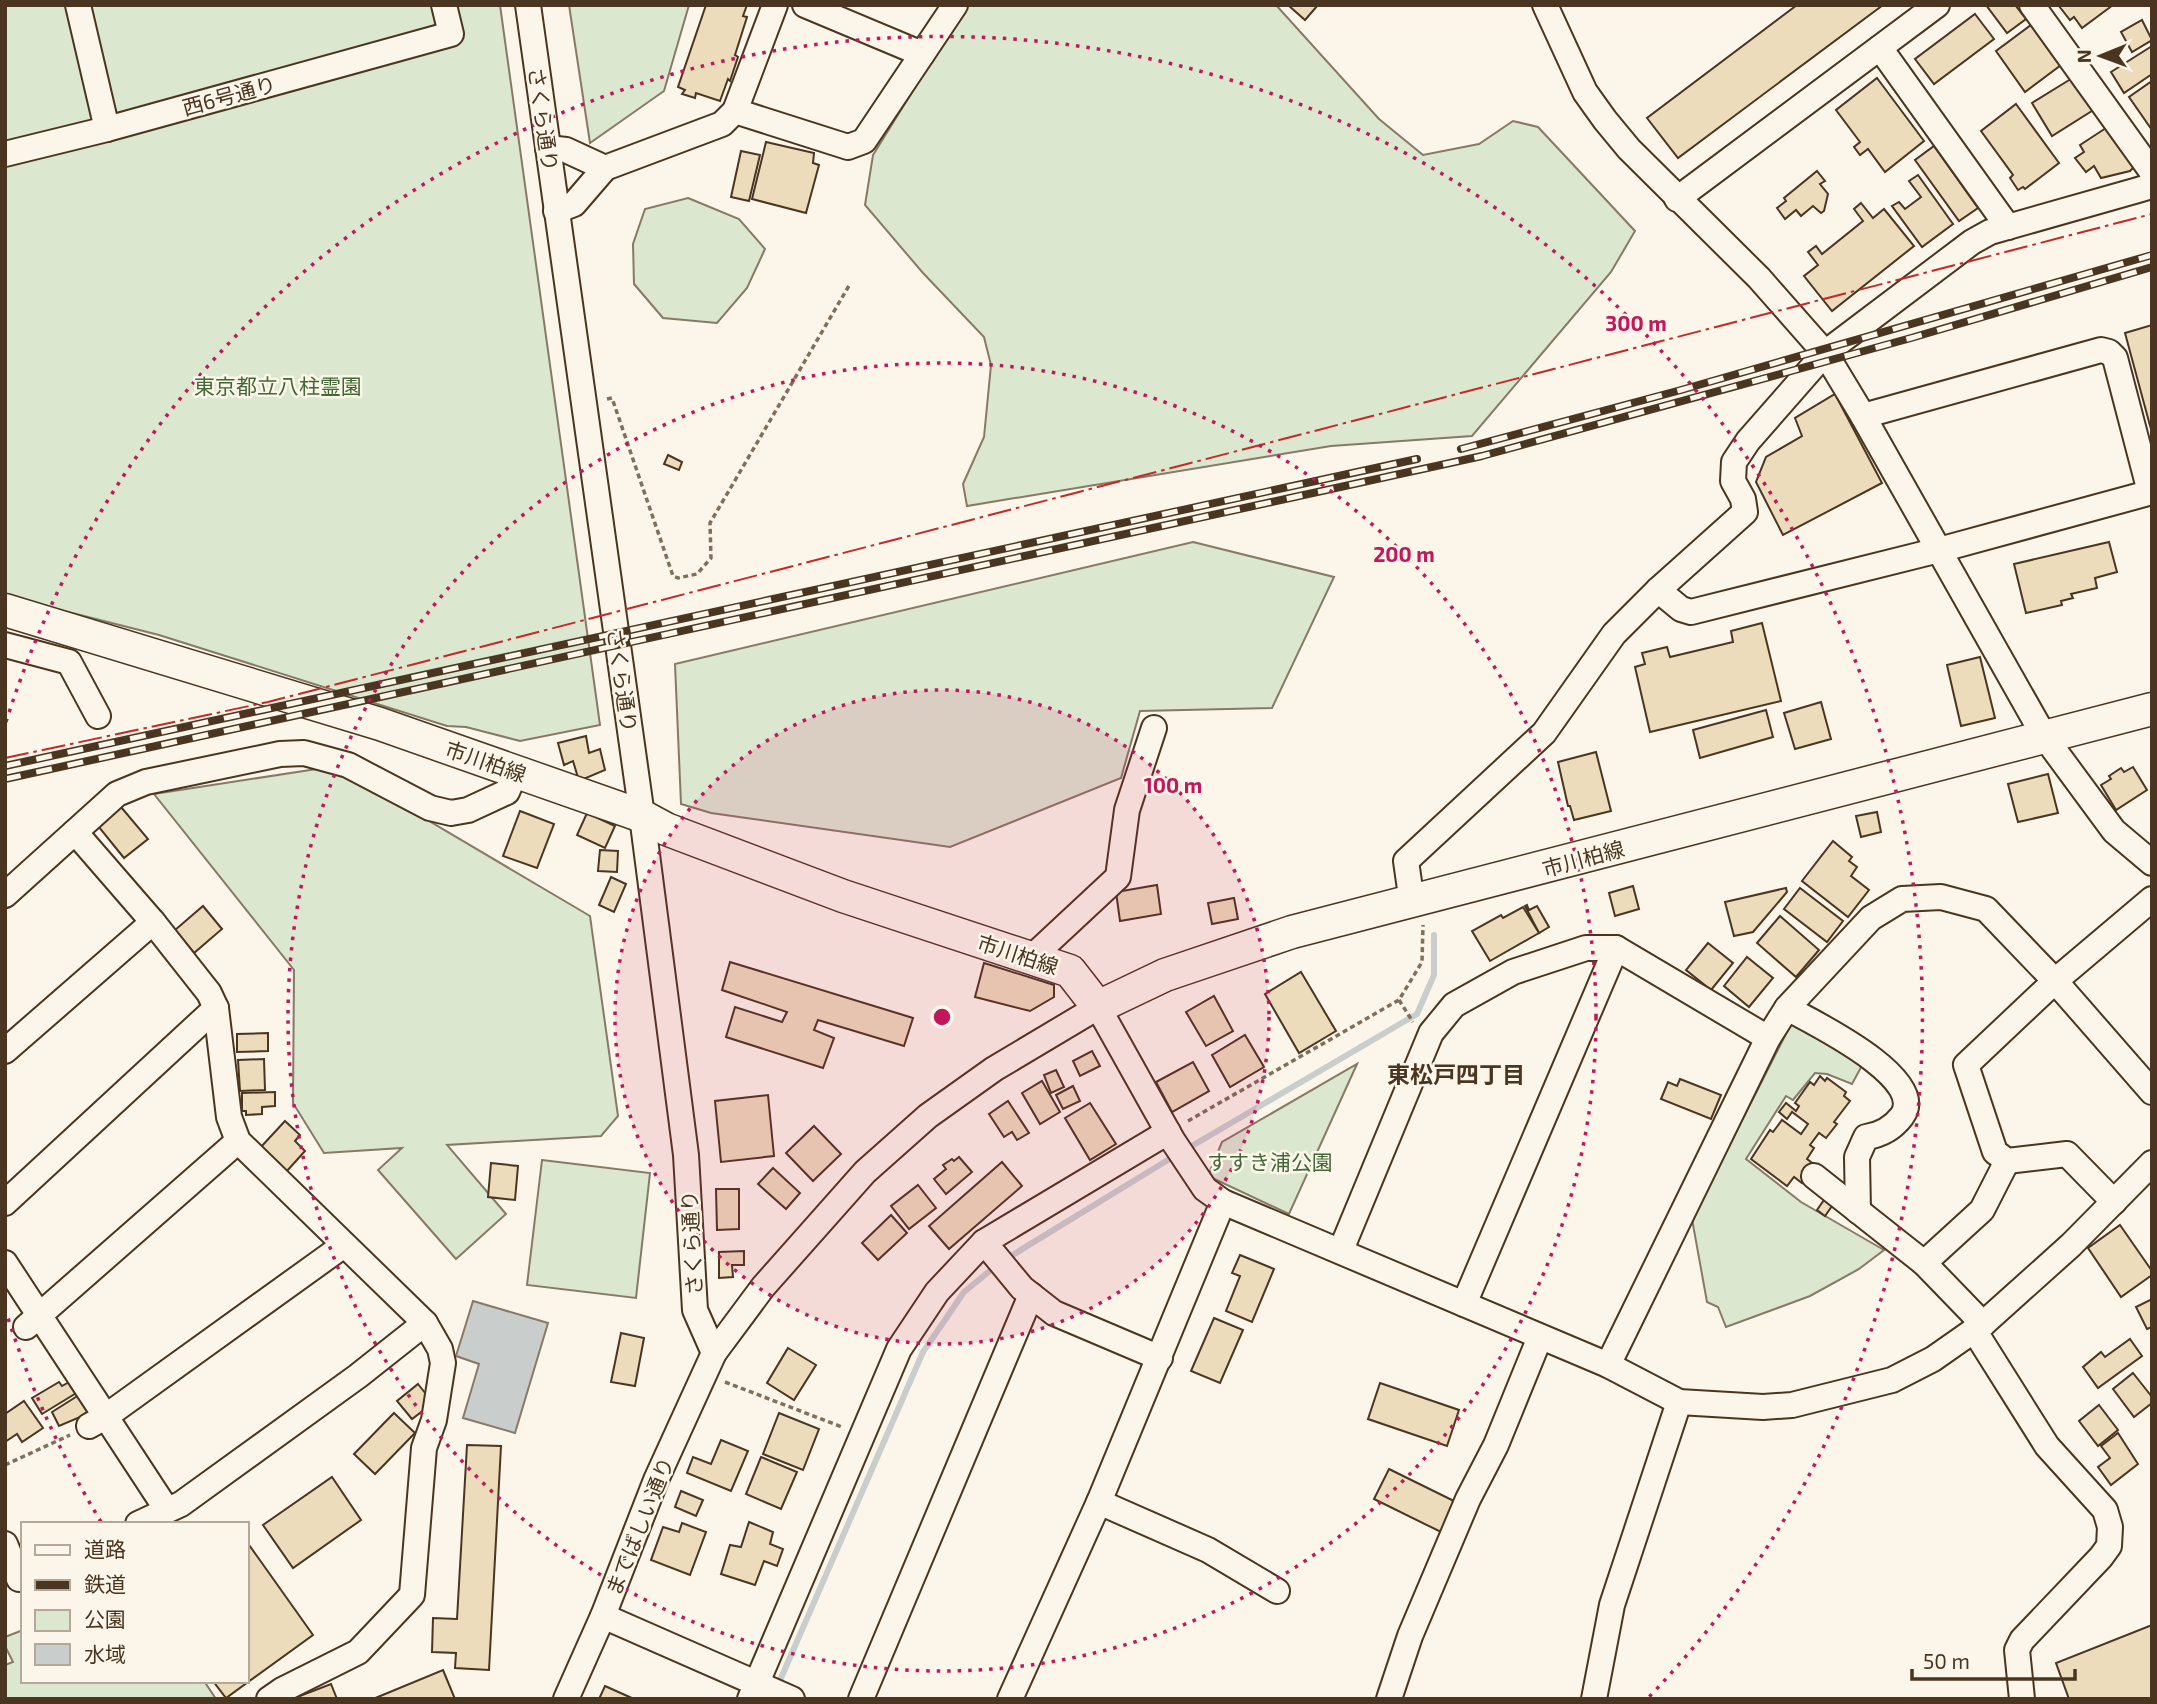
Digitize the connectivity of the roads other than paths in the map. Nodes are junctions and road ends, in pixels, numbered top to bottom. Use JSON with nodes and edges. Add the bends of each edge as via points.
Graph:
{"nodes":[{"id":1,"x":78,"y":5,"type":"edge"},
{"id":2,"x":444,"y":5,"type":"edge"},
{"id":3,"x":528,"y":5,"type":"edge"},
{"id":4,"x":775,"y":5,"type":"edge"},
{"id":5,"x":805,"y":5,"type":"edge"},
{"id":6,"x":955,"y":5,"type":"edge"},
{"id":7,"x":1545,"y":5,"type":"edge"},
{"id":8,"x":1937,"y":5,"type":"edge"},
{"id":9,"x":2032,"y":5,"type":"edge"},
{"id":10,"x":1880,"y":48,"type":"junction"},
{"id":11,"x":922,"y":54,"type":"junction"},
{"id":12,"x":735,"y":111,"type":"junction"},
{"id":13,"x":107,"y":129,"type":"junction"},
{"id":14,"x":548,"y":148,"type":"junction"},
{"id":15,"x":5,"y":154,"type":"edge"},
{"id":16,"x":605,"y":168,"type":"junction"},
{"id":17,"x":2152,"y":172,"type":"edge"},
{"id":18,"x":2152,"y":181,"type":"edge"},
{"id":19,"x":1677,"y":199,"type":"junction"},
{"id":20,"x":556,"y":211,"type":"junction"},
{"id":21,"x":2008,"y":227,"type":"junction"},
{"id":22,"x":1825,"y":353,"type":"junction"},
{"id":23,"x":1863,"y":416,"type":"junction"},
{"id":24,"x":2151,"y":492,"type":"edge"},
{"id":25,"x":1939,"y":550,"type":"junction"},
{"id":26,"x":1658,"y":590,"type":"junction"},
{"id":27,"x":5,"y":610,"type":"edge"},
{"id":28,"x":5,"y":645,"type":"edge"},
{"id":29,"x":2152,"y":709,"type":"edge"},
{"id":30,"x":98,"y":716,"type":"dead end"},
{"id":31,"x":1154,"y":728,"type":"dead end"},
{"id":32,"x":2044,"y":736,"type":"junction"},
{"id":33,"x":516,"y":771,"type":"junction"},
{"id":34,"x":642,"y":816,"type":"junction"},
{"id":35,"x":75,"y":832,"type":"junction"},
{"id":36,"x":2152,"y":863,"type":"edge"},
{"id":37,"x":5,"y":895,"type":"edge"},
{"id":38,"x":2152,"y":899,"type":"edge"},
{"id":39,"x":1417,"y":911,"type":"junction"},
{"id":40,"x":153,"y":922,"type":"junction"},
{"id":41,"x":1616,"y":948,"type":"junction"},
{"id":42,"x":1030,"y":959,"type":"junction"},
{"id":43,"x":2055,"y":981,"type":"junction"},
{"id":44,"x":1098,"y":1007,"type":"junction"},
{"id":45,"x":216,"y":1008,"type":"junction"},
{"id":46,"x":1787,"y":1008,"type":"junction"},
{"id":47,"x":1768,"y":1038,"type":"junction"},
{"id":48,"x":5,"y":1051,"type":"edge"},
{"id":49,"x":2152,"y":1092,"type":"edge"},
{"id":50,"x":238,"y":1141,"type":"junction"},
{"id":51,"x":1176,"y":1145,"type":"junction"},
{"id":52,"x":2007,"y":1161,"type":"junction"},
{"id":53,"x":2152,"y":1163,"type":"edge"},
{"id":54,"x":1814,"y":1176,"type":"dead end"},
{"id":55,"x":1223,"y":1202,"type":"junction"},
{"id":56,"x":2114,"y":1202,"type":"junction"},
{"id":57,"x":5,"y":1203,"type":"edge"},
{"id":58,"x":1858,"y":1211,"type":"junction"},
{"id":59,"x":344,"y":1245,"type":"junction"},
{"id":60,"x":1341,"y":1250,"type":"junction"},
{"id":61,"x":995,"y":1256,"type":"junction"},
{"id":62,"x":5,"y":1263,"type":"edge"},
{"id":63,"x":1924,"y":1263,"type":"junction"},
{"id":64,"x":1031,"y":1296,"type":"junction"},
{"id":65,"x":1465,"y":1304,"type":"junction"},
{"id":66,"x":33,"y":1321,"type":"junction"},
{"id":67,"x":425,"y":1324,"type":"junction"},
{"id":68,"x":1978,"y":1327,"type":"junction"},
{"id":69,"x":1540,"y":1336,"type":"junction"},
{"id":70,"x":1160,"y":1358,"type":"junction"},
{"id":71,"x":709,"y":1364,"type":"junction"},
{"id":72,"x":1608,"y":1365,"type":"junction"},
{"id":73,"x":1679,"y":1402,"type":"junction"},
{"id":74,"x":97,"y":1421,"type":"junction"},
{"id":75,"x":1100,"y":1502,"type":"junction"},
{"id":76,"x":167,"y":1510,"type":"junction"},
{"id":77,"x":142,"y":1522,"type":"edge"},
{"id":78,"x":5,"y":1544,"type":"edge"},
{"id":79,"x":16,"y":1580,"type":"edge"},
{"id":80,"x":1277,"y":1591,"type":"dead end"},
{"id":81,"x":603,"y":1616,"type":"junction"},
{"id":82,"x":771,"y":1692,"type":"edge"},
{"id":83,"x":269,"y":1699,"type":"edge"},
{"id":84,"x":566,"y":1699,"type":"edge"},
{"id":85,"x":861,"y":1699,"type":"edge"},
{"id":86,"x":1010,"y":1699,"type":"edge"},
{"id":87,"x":1389,"y":1699,"type":"edge"},
{"id":88,"x":1594,"y":1699,"type":"edge"},
{"id":89,"x":2022,"y":1699,"type":"edge"}],
"edges":[{"from":1,"to":13,"type":"street"},
{"from":2,"to":13,"type":"street","name":"西6号通り","via":[[452,34]]},
{"from":3,"to":14,"type":"street","name":"さくら通り"},
{"from":4,"to":12,"type":"street"},
{"from":5,"to":11,"type":"street"},
{"from":6,"to":11,"type":"street"},
{"from":7,"to":19,"type":"street","via":[[1585,92],[1629,149]]},
{"from":8,"to":10,"type":"street"},
{"from":9,"to":17,"type":"street"},
{"from":10,"to":19,"type":"street"},
{"from":10,"to":21,"type":"street"},
{"from":11,"to":12,"type":"street","via":[[864,141],[848,147]]},
{"from":12,"to":16,"type":"street","via":[[722,124]]},
{"from":13,"to":15,"type":"street","name":"西6号通り"},
{"from":14,"to":16,"type":"street","via":[[566,150]]},
{"from":14,"to":20,"type":"street","name":"さくら通り"},
{"from":16,"to":20,"type":"street","via":[[574,204]]},
{"from":18,"to":21,"type":"street","via":[[2148,187]]},
{"from":19,"to":22,"type":"street","via":[[1759,278]]},
{"from":20,"to":34,"type":"street","name":"さくら通り"},
{"from":21,"to":22,"type":"street","via":[[1972,242]]},
{"from":22,"to":23,"type":"street"},
{"from":22,"to":26,"type":"street","via":[[1734,462],[1733,481],[1744,499],[1745,512]]},
{"from":23,"to":24,"type":"street","via":[[2101,350],[2115,358]]},
{"from":23,"to":25,"type":"street"},
{"from":24,"to":25,"type":"street"},
{"from":25,"to":26,"type":"street","via":[[1691,612]]},
{"from":25,"to":32,"type":"street"},
{"from":26,"to":39,"type":"street","via":[[1614,634],[1544,733],[1406,861]]},
{"from":27,"to":33,"type":"main road","name":"市川柏線","via":[[380,724]]},
{"from":28,"to":30,"type":"street","via":[[69,662]]},
{"from":29,"to":32,"type":"main road","name":"市川柏線"},
{"from":31,"to":42,"type":"street","via":[[1126,810],[1118,877]]},
{"from":32,"to":36,"type":"street","via":[[2114,831]]},
{"from":32,"to":39,"type":"main road","name":"市川柏線"},
{"from":33,"to":34,"type":"main road","name":"市川柏線"},
{"from":33,"to":35,"type":"street","via":[[507,792],[450,813],[430,808],[348,765],[304,753],[280,754],[146,782],[117,794]]},
{"from":34,"to":42,"type":"main road","name":"市川柏線","via":[[843,896]]},
{"from":34,"to":71,"type":"street","name":"さくら通り","via":[[686,1155],[695,1311]]},
{"from":35,"to":37,"type":"street"},
{"from":35,"to":40,"type":"street"},
{"from":38,"to":43,"type":"street"},
{"from":39,"to":44,"type":"main road","name":"市川柏線","via":[[1292,932],[1165,975]]},
{"from":40,"to":45,"type":"street"},
{"from":40,"to":48,"type":"street"},
{"from":41,"to":47,"type":"street"},
{"from":41,"to":60,"type":"street","via":[[1586,948],[1513,972],[1454,1005],[1432,1032]]},
{"from":41,"to":65,"type":"street"},
{"from":42,"to":44,"type":"main road","name":"市川柏線","via":[[1070,971]]},
{"from":43,"to":46,"type":"street","via":[[1986,909],[1941,897],[1902,899],[1871,918]]},
{"from":43,"to":49,"type":"street"},
{"from":43,"to":52,"type":"street","via":[[1966,1065],[1995,1152]]},
{"from":44,"to":51,"type":"street"},
{"from":44,"to":71,"type":"street","name":"までばしい通り","via":[[994,1069],[928,1116],[865,1172],[764,1287]]},
{"from":45,"to":50,"type":"street","via":[[229,1117]]},
{"from":45,"to":57,"type":"street"},
{"from":46,"to":47,"type":"street"},
{"from":46,"to":58,"type":"street","via":[[1868,1055],[1896,1080],[1906,1098],[1902,1117],[1884,1132],[1866,1137],[1857,1157]]},
{"from":47,"to":72,"type":"street"},
{"from":50,"to":59,"type":"street"},
{"from":50,"to":66,"type":"street"},
{"from":51,"to":55,"type":"street","via":[[1205,1189]]},
{"from":51,"to":61,"type":"street"},
{"from":52,"to":56,"type":"street","via":[[2067,1154]]},
{"from":52,"to":63,"type":"street","via":[[1982,1210]]},
{"from":53,"to":56,"type":"street"},
{"from":54,"to":58,"type":"street"},
{"from":55,"to":60,"type":"street"},
{"from":55,"to":70,"type":"street"},
{"from":56,"to":68,"type":"street"},
{"from":58,"to":63,"type":"street"},
{"from":59,"to":67,"type":"street"},
{"from":59,"to":74,"type":"street"},
{"from":60,"to":65,"type":"street"},
{"from":61,"to":64,"type":"street"},
{"from":61,"to":82,"type":"street","via":[[937,1292],[900,1349],[863,1436]]},
{"from":62,"to":66,"type":"street"},
{"from":63,"to":68,"type":"street"},
{"from":64,"to":70,"type":"street","via":[[1054,1313]]},
{"from":64,"to":85,"type":"street"},
{"from":65,"to":69,"type":"street"},
{"from":66,"to":74,"type":"street"},
{"from":67,"to":76,"type":"street"},
{"from":67,"to":83,"type":"street","via":[[443,1363],[434,1420],[424,1448],[412,1595],[358,1653]]},
{"from":68,"to":73,"type":"street","via":[[1933,1359],[1892,1380],[1792,1405]]},
{"from":68,"to":89,"type":"street","via":[[2047,1446],[2105,1510],[2110,1527],[2109,1546],[2101,1557],[2022,1640],[2017,1650]]},
{"from":69,"to":72,"type":"street"},
{"from":69,"to":87,"type":"street","via":[[1410,1636]]},
{"from":70,"to":75,"type":"street"},
{"from":71,"to":81,"type":"street","name":"までばしい通り","via":[[656,1480]]},
{"from":72,"to":73,"type":"street"},
{"from":73,"to":88,"type":"street","via":[[1612,1605]]},
{"from":74,"to":76,"type":"street"},
{"from":75,"to":80,"type":"street","via":[[1208,1549]]},
{"from":75,"to":86,"type":"street"},
{"from":76,"to":77,"type":"street"},
{"from":78,"to":79,"type":"street"},
{"from":81,"to":82,"type":"street"},
{"from":81,"to":84,"type":"street","name":"までばしい通り"}]}
